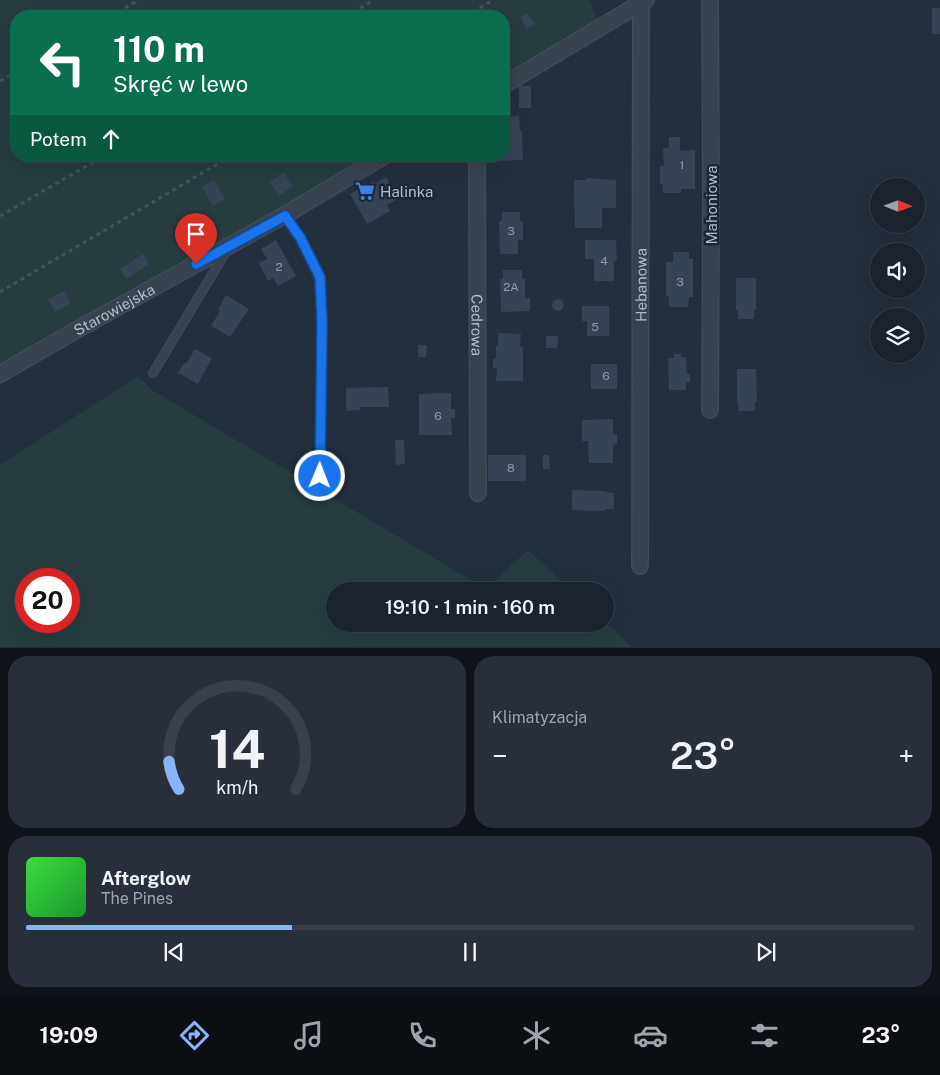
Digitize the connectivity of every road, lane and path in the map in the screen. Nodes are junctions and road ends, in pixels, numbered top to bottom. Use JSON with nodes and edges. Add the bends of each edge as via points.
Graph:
{"nodes":[{"id":1,"x":139,"y":0,"type":"edge"},
{"id":2,"x":374,"y":0,"type":"edge"},
{"id":3,"x":493,"y":0,"type":"edge"},
{"id":4,"x":710,"y":0,"type":"edge"},
{"id":5,"x":643,"y":1,"type":"edge"},
{"id":6,"x":122,"y":10,"type":"edge"},
{"id":7,"x":356,"y":10,"type":"edge"},
{"id":8,"x":476,"y":10,"type":"edge"},
{"id":9,"x":510,"y":81,"type":"edge"},
{"id":10,"x":94,"y":162,"type":"edge"},
{"id":11,"x":221,"y":162,"type":"edge"},
{"id":12,"x":374,"y":162,"type":"edge"},
{"id":13,"x":477,"y":162,"type":"edge"},
{"id":14,"x":0,"y":216,"type":"edge"},
{"id":15,"x":285,"y":216,"type":"junction"},
{"id":16,"x":229,"y":246,"type":"junction"},
{"id":17,"x":0,"y":292,"type":"edge"},
{"id":18,"x":153,"y":373,"type":"dead end"},
{"id":19,"x":0,"y":374,"type":"edge"},
{"id":20,"x":710,"y":410,"type":"dead end"},
{"id":21,"x":320,"y":476,"type":"dead end"},
{"id":22,"x":478,"y":493,"type":"dead end"},
{"id":23,"x":640,"y":566,"type":"dead end"}],
"edges":[{"from":1,"to":6,"type":"path"},
{"from":2,"to":7,"type":"path"},
{"from":3,"to":8,"type":"path"},
{"from":4,"to":20,"type":"street","name":"Mahoniowa"},
{"from":5,"to":9,"type":"street"},
{"from":5,"to":23,"type":"street","name":"Hebanowa"},
{"from":10,"to":14,"type":"path"},
{"from":11,"to":17,"type":"path"},
{"from":12,"to":15,"type":"street","name":"Starowiejska"},
{"from":13,"to":22,"type":"street","name":"Cedrowa"},
{"from":15,"to":16,"type":"street","name":"Starowiejska"},
{"from":15,"to":21,"type":"lane","via":[[300,237],[320,277]]},
{"from":16,"to":18,"type":"lane"},
{"from":16,"to":19,"type":"street","name":"Starowiejska"}]}
